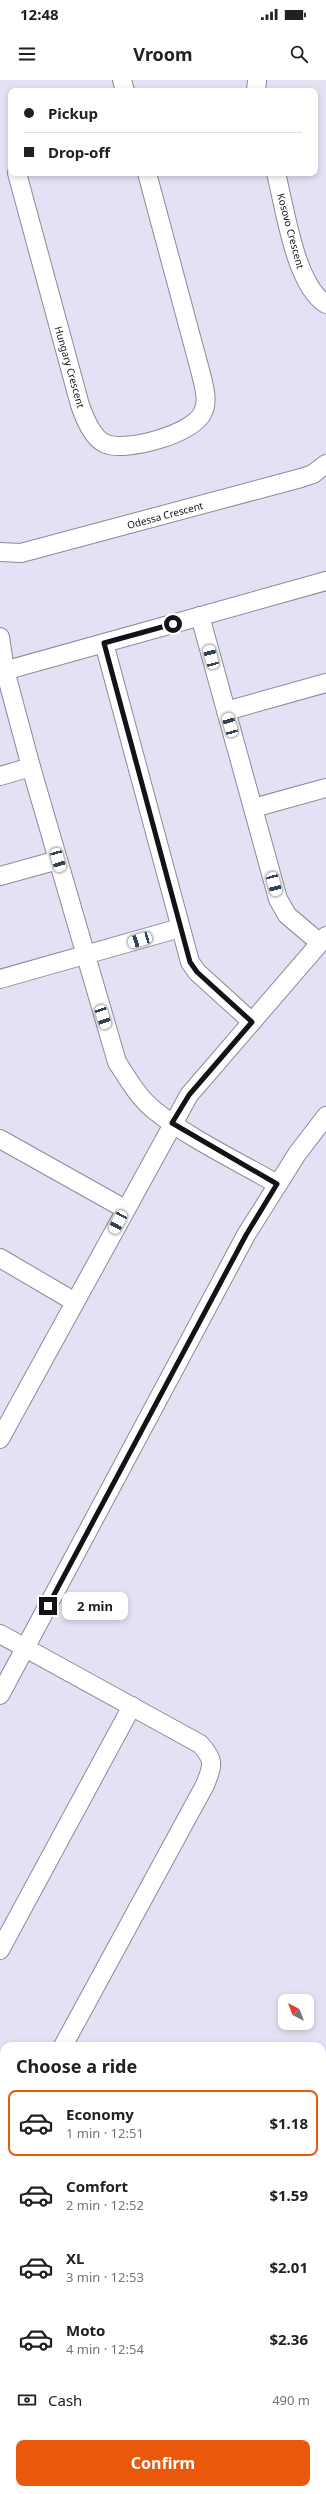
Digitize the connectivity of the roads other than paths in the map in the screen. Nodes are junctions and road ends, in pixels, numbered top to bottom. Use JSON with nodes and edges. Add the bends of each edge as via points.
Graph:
{"nodes":[{"id":1,"x":18,"y":176,"type":"edge"},
{"id":2,"x":148,"y":176,"type":"edge"},
{"id":3,"x":277,"y":176,"type":"edge"},
{"id":4,"x":326,"y":304,"type":"edge"},
{"id":5,"x":326,"y":464,"type":"edge"},
{"id":6,"x":0,"y":552,"type":"edge"},
{"id":7,"x":326,"y":581,"type":"edge"},
{"id":8,"x":200,"y":616,"type":"junction"},
{"id":9,"x":0,"y":638,"type":"edge"},
{"id":10,"x":104,"y":643,"type":"junction"},
{"id":11,"x":3,"y":671,"type":"edge"},
{"id":12,"x":326,"y":683,"type":"edge"},
{"id":13,"x":226,"y":711,"type":"junction"},
{"id":14,"x":32,"y":767,"type":"junction"},
{"id":15,"x":0,"y":776,"type":"edge"},
{"id":16,"x":326,"y":788,"type":"edge"},
{"id":17,"x":253,"y":808,"type":"junction"},
{"id":18,"x":58,"y":860,"type":"junction"},
{"id":19,"x":0,"y":876,"type":"edge"},
{"id":20,"x":180,"y":928,"type":"junction"},
{"id":21,"x":323,"y":940,"type":"edge"},
{"id":22,"x":86,"y":956,"type":"junction"},
{"id":23,"x":0,"y":979,"type":"edge"},
{"id":24,"x":252,"y":1022,"type":"junction"},
{"id":25,"x":326,"y":1116,"type":"edge"},
{"id":26,"x":172,"y":1123,"type":"junction"},
{"id":27,"x":0,"y":1139,"type":"edge"},
{"id":28,"x":277,"y":1184,"type":"junction"},
{"id":29,"x":125,"y":1209,"type":"junction"},
{"id":30,"x":0,"y":1258,"type":"edge"},
{"id":31,"x":75,"y":1302,"type":"junction"},
{"id":32,"x":0,"y":1440,"type":"edge"},
{"id":33,"x":0,"y":1634,"type":"edge"},
{"id":34,"x":26,"y":1647,"type":"junction"},
{"id":35,"x":0,"y":1695,"type":"edge"},
{"id":36,"x":132,"y":1706,"type":"junction"},
{"id":37,"x":0,"y":1950,"type":"edge"},
{"id":38,"x":65,"y":2042,"type":"edge"}],
"edges":[{"from":1,"to":2,"type":"street","name":"Hungary Crescent","via":[[86,421],[105,444],[120,447],[184,431],[197,421],[203,412],[205,401],[200,370]]},
{"from":3,"to":4,"type":"street","name":"Kosovo Crescent","via":[[300,268],[310,288]]},
{"from":5,"to":6,"type":"street","name":"Odessa Crescent","via":[[313,474],[294,480],[21,553]]},
{"from":7,"to":8,"type":"street"},
{"from":8,"to":10,"type":"street"},
{"from":8,"to":13,"type":"street"},
{"from":9,"to":11,"type":"street"},
{"from":10,"to":11,"type":"street"},
{"from":10,"to":20,"type":"street"},
{"from":11,"to":14,"type":"street"},
{"from":12,"to":13,"type":"street"},
{"from":13,"to":17,"type":"street"},
{"from":14,"to":15,"type":"street"},
{"from":14,"to":18,"type":"street"},
{"from":16,"to":17,"type":"street"},
{"from":17,"to":21,"type":"street","via":[[278,899],[288,915]]},
{"from":18,"to":19,"type":"street"},
{"from":18,"to":22,"type":"street"},
{"from":20,"to":22,"type":"street"},
{"from":20,"to":24,"type":"street","via":[[190,962],[197,972]]},
{"from":21,"to":24,"type":"street"},
{"from":22,"to":23,"type":"street"},
{"from":22,"to":26,"type":"street","via":[[117,1062],[134,1090],[153,1110]]},
{"from":24,"to":26,"type":"street","via":[[189,1095]]},
{"from":25,"to":28,"type":"street"},
{"from":26,"to":28,"type":"street"},
{"from":26,"to":29,"type":"street"},
{"from":27,"to":29,"type":"street"},
{"from":28,"to":34,"type":"street","via":[[243,1242]]},
{"from":29,"to":31,"type":"street"},
{"from":30,"to":31,"type":"street"},
{"from":31,"to":32,"type":"street"},
{"from":33,"to":34,"type":"street"},
{"from":34,"to":35,"type":"street"},
{"from":34,"to":36,"type":"street"},
{"from":36,"to":37,"type":"street"},
{"from":36,"to":38,"type":"street","via":[[200,1744],[211,1758],[212,1768]]}]}
